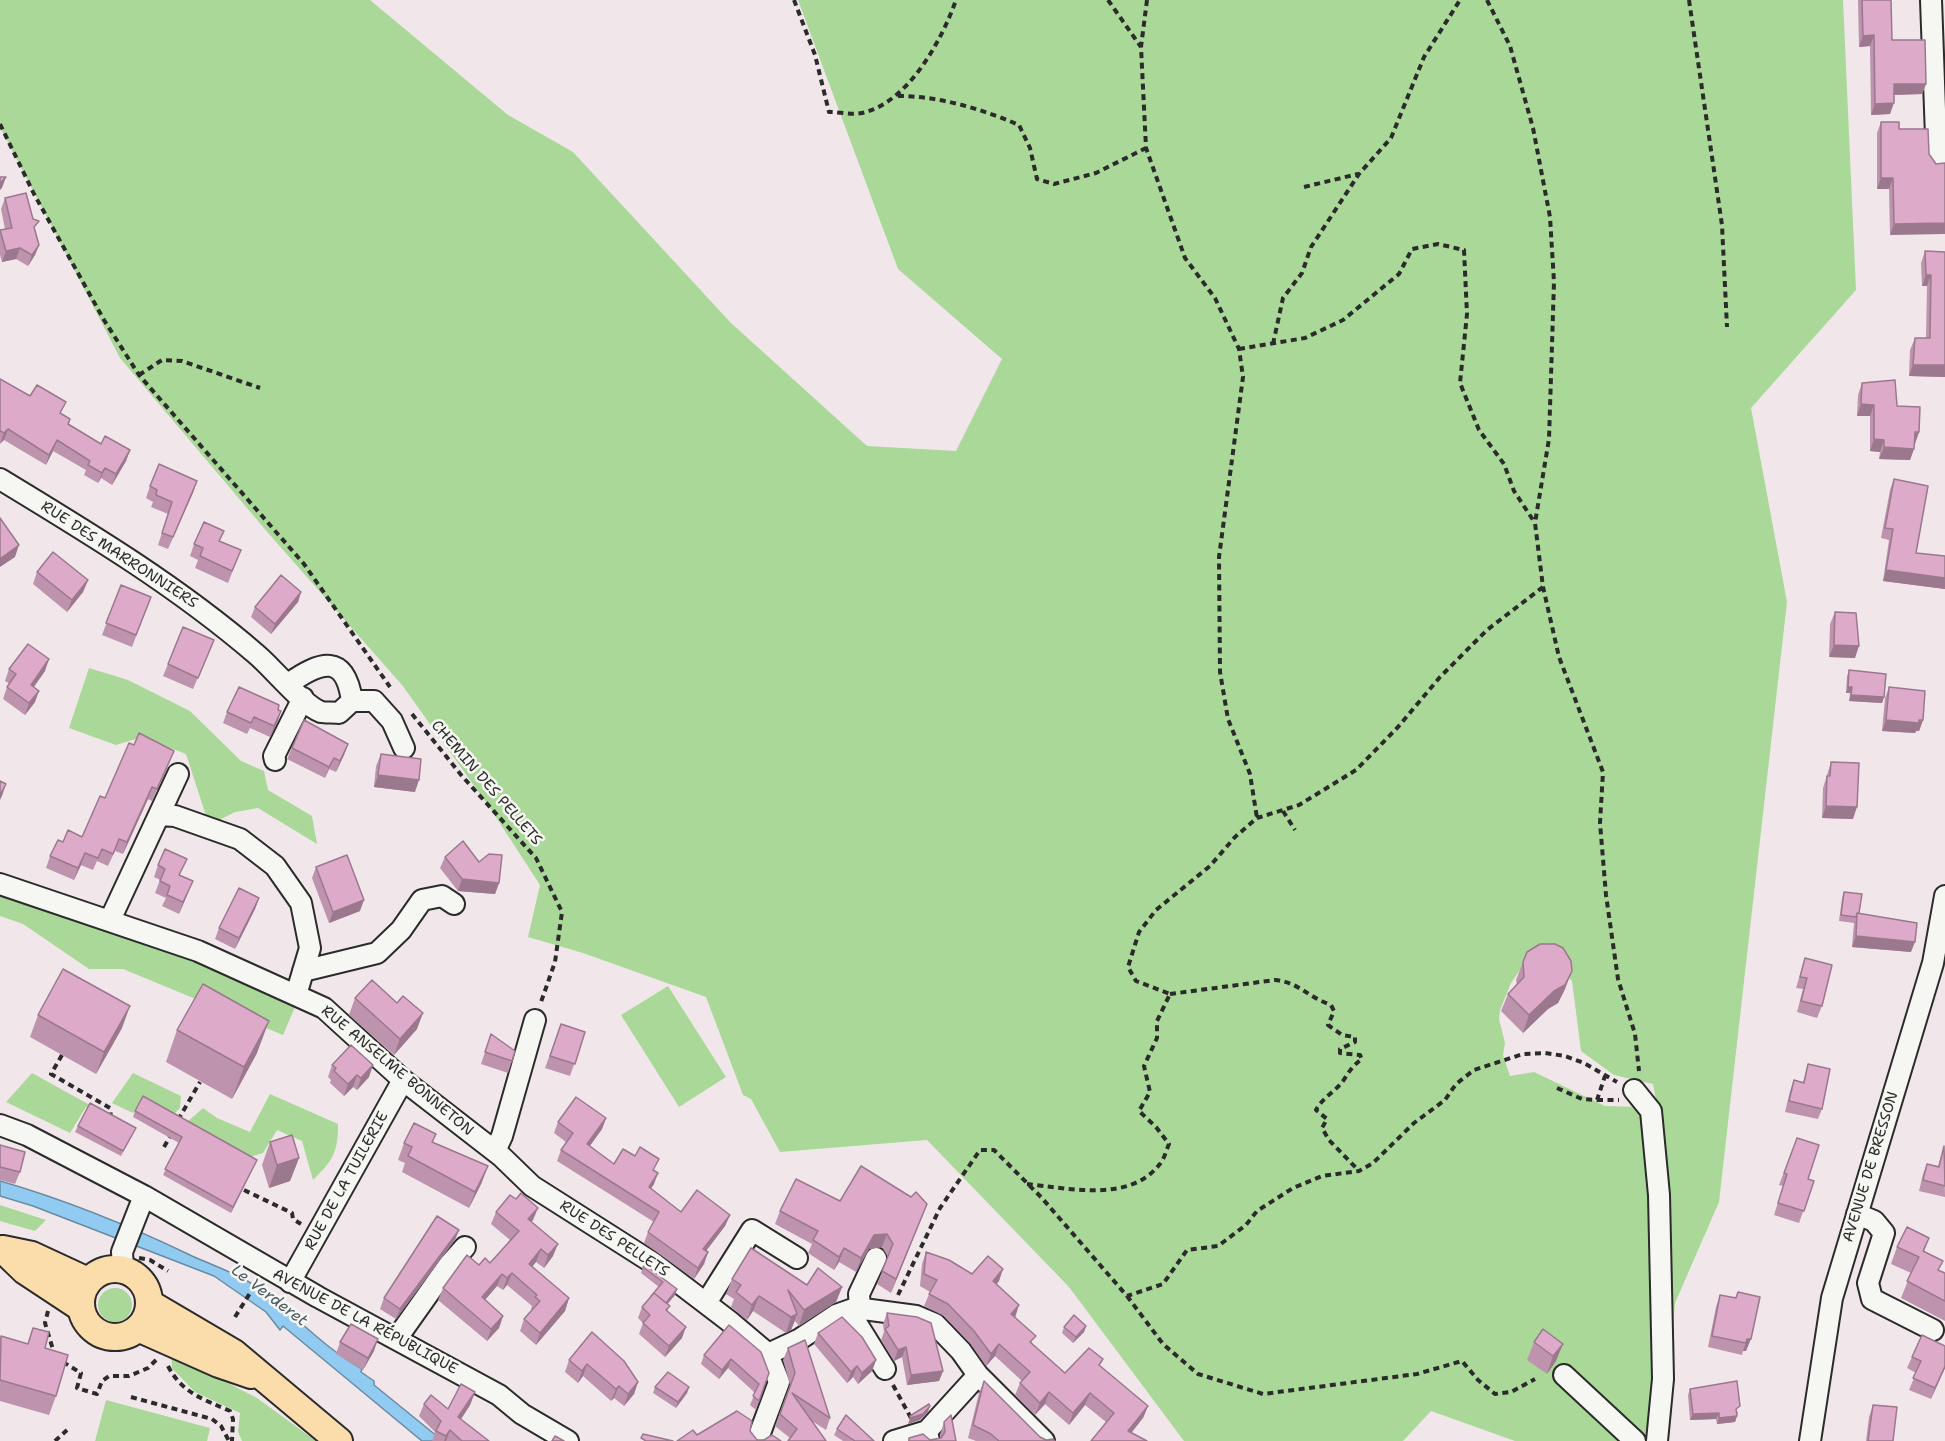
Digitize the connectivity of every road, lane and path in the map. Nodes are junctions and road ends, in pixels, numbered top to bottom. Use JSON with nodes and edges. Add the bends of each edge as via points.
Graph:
{"nodes":[{"id":1,"x":794,"y":0,"type":"edge"},
{"id":2,"x":956,"y":0,"type":"edge"},
{"id":3,"x":1108,"y":0,"type":"edge"},
{"id":4,"x":1147,"y":0,"type":"edge"},
{"id":5,"x":1460,"y":0,"type":"edge"},
{"id":6,"x":1487,"y":0,"type":"edge"},
{"id":7,"x":1689,"y":0,"type":"edge"},
{"id":8,"x":1930,"y":0,"type":"edge"},
{"id":9,"x":1141,"y":47,"type":"junction"},
{"id":10,"x":898,"y":96,"type":"junction"},
{"id":11,"x":0,"y":124,"type":"edge"},
{"id":12,"x":1146,"y":148,"type":"junction"},
{"id":13,"x":1937,"y":164,"type":"edge"},
{"id":14,"x":1359,"y":174,"type":"junction"},
{"id":15,"x":1304,"y":187,"type":"dead end"},
{"id":16,"x":1727,"y":327,"type":"dead end"},
{"id":17,"x":1273,"y":344,"type":"junction"},
{"id":18,"x":1239,"y":349,"type":"junction"},
{"id":19,"x":139,"y":375,"type":"junction"},
{"id":20,"x":260,"y":388,"type":"dead end"},
{"id":21,"x":0,"y":479,"type":"edge"},
{"id":22,"x":1535,"y":523,"type":"junction"},
{"id":23,"x":1544,"y":586,"type":"junction"},
{"id":24,"x":288,"y":684,"type":"junction"},
{"id":25,"x":397,"y":696,"type":"dead end"},
{"id":26,"x":303,"y":698,"type":"junction"},
{"id":27,"x":352,"y":701,"type":"junction"},
{"id":28,"x":404,"y":705,"type":"dead end"},
{"id":29,"x":404,"y":748,"type":"dead end"},
{"id":30,"x":275,"y":760,"type":"dead end"},
{"id":31,"x":178,"y":774,"type":"dead end"},
{"id":32,"x":1282,"y":811,"type":"junction"},
{"id":33,"x":159,"y":815,"type":"junction"},
{"id":34,"x":1257,"y":818,"type":"junction"},
{"id":35,"x":1295,"y":830,"type":"dead end"},
{"id":36,"x":0,"y":884,"type":"edge"},
{"id":37,"x":1945,"y":896,"type":"edge"},
{"id":38,"x":454,"y":904,"type":"dead end"},
{"id":39,"x":110,"y":920,"type":"junction"},
{"id":40,"x":303,"y":971,"type":"junction"},
{"id":41,"x":1170,"y":994,"type":"junction"},
{"id":42,"x":296,"y":995,"type":"junction"},
{"id":43,"x":535,"y":1020,"type":"joint"},
{"id":44,"x":62,"y":1055,"type":"dead end"},
{"id":45,"x":1605,"y":1076,"type":"junction"},
{"id":46,"x":403,"y":1080,"type":"junction"},
{"id":47,"x":200,"y":1082,"type":"dead end"},
{"id":48,"x":1557,"y":1088,"type":"dead end"},
{"id":49,"x":1634,"y":1090,"type":"junction"},
{"id":50,"x":111,"y":1119,"type":"edge"},
{"id":51,"x":0,"y":1125,"type":"edge"},
{"id":52,"x":164,"y":1147,"type":"dead end"},
{"id":53,"x":495,"y":1151,"type":"junction"},
{"id":54,"x":1359,"y":1171,"type":"junction"},
{"id":55,"x":1026,"y":1184,"type":"junction"},
{"id":56,"x":244,"y":1190,"type":"edge"},
{"id":57,"x":144,"y":1196,"type":"junction"},
{"id":58,"x":1857,"y":1214,"type":"junction"},
{"id":59,"x":318,"y":1232,"type":"junction"},
{"id":60,"x":465,"y":1247,"type":"dead end"},
{"id":61,"x":1,"y":1248,"type":"edge"},
{"id":62,"x":123,"y":1258,"type":"junction"},
{"id":63,"x":797,"y":1258,"type":"dead end"},
{"id":64,"x":876,"y":1258,"type":"dead end"},
{"id":65,"x":88,"y":1281,"type":"junction"},
{"id":66,"x":290,"y":1282,"type":"junction"},
{"id":67,"x":255,"y":1284,"type":"dead end"},
{"id":68,"x":1127,"y":1296,"type":"junction"},
{"id":69,"x":149,"y":1303,"type":"junction"},
{"id":70,"x":706,"y":1303,"type":"junction"},
{"id":71,"x":81,"y":1308,"type":"junction"},
{"id":72,"x":854,"y":1310,"type":"junction"},
{"id":73,"x":889,"y":1312,"type":"junction"},
{"id":74,"x":235,"y":1317,"type":"dead end"},
{"id":75,"x":138,"y":1328,"type":"junction"},
{"id":76,"x":1933,"y":1330,"type":"dead end"},
{"id":77,"x":397,"y":1338,"type":"junction"},
{"id":78,"x":164,"y":1353,"type":"dead end"},
{"id":79,"x":768,"y":1354,"type":"junction"},
{"id":80,"x":165,"y":1359,"type":"dead end"},
{"id":81,"x":885,"y":1369,"type":"joint"},
{"id":82,"x":978,"y":1375,"type":"junction"},
{"id":83,"x":1564,"y":1375,"type":"dead end"},
{"id":84,"x":263,"y":1379,"type":"junction"},
{"id":85,"x":1535,"y":1379,"type":"dead end"},
{"id":86,"x":88,"y":1391,"type":"dead end"},
{"id":87,"x":130,"y":1397,"type":"dead end"},
{"id":88,"x":67,"y":1430,"type":"dead end"},
{"id":89,"x":924,"y":1432,"type":"edge"},
{"id":90,"x":55,"y":1441,"type":"edge"},
{"id":91,"x":231,"y":1441,"type":"edge"},
{"id":92,"x":339,"y":1441,"type":"edge"},
{"id":93,"x":568,"y":1441,"type":"edge"},
{"id":94,"x":757,"y":1441,"type":"edge"},
{"id":95,"x":894,"y":1441,"type":"edge"},
{"id":96,"x":1044,"y":1441,"type":"edge"},
{"id":97,"x":1635,"y":1441,"type":"edge"},
{"id":98,"x":1657,"y":1441,"type":"edge"},
{"id":99,"x":1810,"y":1441,"type":"edge"}],
"edges":[{"from":1,"to":10,"type":"path","via":[[815,55],[830,112],[862,113]]},
{"from":2,"to":10,"type":"path","via":[[947,27]]},
{"from":3,"to":9,"type":"path"},
{"from":4,"to":9,"type":"path"},
{"from":5,"to":14,"type":"path","via":[[1424,57],[1391,138]]},
{"from":6,"to":22,"type":"path","via":[[1510,46],[1533,128],[1550,217],[1554,282],[1549,439]]},
{"from":7,"to":16,"type":"path","via":[[1722,225]]},
{"from":8,"to":13,"type":"street"},
{"from":9,"to":12,"type":"path"},
{"from":10,"to":12,"type":"path","via":[[920,96],[987,111],[1019,125],[1030,148],[1037,179],[1054,184],[1096,173]]},
{"from":11,"to":19,"type":"path","via":[[39,204]]},
{"from":12,"to":18,"type":"path","via":[[1185,258],[1215,298]]},
{"from":14,"to":15,"type":"path"},
{"from":14,"to":17,"type":"path","via":[[1311,247],[1302,273],[1282,298]]},
{"from":17,"to":18,"type":"path"},
{"from":17,"to":22,"type":"path","via":[[1305,338],[1343,320],[1399,274],[1412,249],[1438,244],[1464,250],[1467,314],[1460,383],[1479,430],[1504,464],[1514,491]]},
{"from":18,"to":34,"type":"path","via":[[1243,377],[1219,557],[1220,672],[1228,719],[1250,774]]},
{"from":19,"to":20,"type":"path","via":[[162,360],[182,361]]},
{"from":19,"to":25,"type":"path","via":[[304,564]]},
{"from":21,"to":24,"type":"street","name":"RUE DES MARRONNIERS","via":[[161,579],[258,655]]},
{"from":22,"to":23,"type":"path"},
{"from":23,"to":32,"type":"path","via":[[1487,630],[1356,770]]},
{"from":23,"to":49,"type":"path","via":[[1559,657],[1603,772],[1600,823],[1606,895],[1618,979],[1635,1034],[1639,1075]]},
{"from":24,"to":26,"type":"street","name":"RUE DES MARRONNIERS"},
{"from":24,"to":27,"type":"street","via":[[305,672],[327,665],[342,670]]},
{"from":26,"to":27,"type":"street","name":"RUE DES MARRONNIERS","via":[[321,712],[339,713]]},
{"from":26,"to":30,"type":"street"},
{"from":27,"to":29,"type":"street","name":"RUE DES MARRONNIERS","via":[[374,701],[392,721]]},
{"from":28,"to":43,"type":"path","name":"CHEMIN DES PELLETS","via":[[536,858],[562,912],[555,962]]},
{"from":31,"to":33,"type":"street"},
{"from":32,"to":34,"type":"path"},
{"from":32,"to":35,"type":"path"},
{"from":33,"to":39,"type":"street"},
{"from":33,"to":40,"type":"street","via":[[175,816],[240,839],[275,866],[301,903],[310,948]]},
{"from":34,"to":41,"type":"path","via":[[1209,866],[1156,910],[1139,932],[1128,967],[1136,981]]},
{"from":36,"to":39,"type":"street","name":"RUE ANSELME BONNETON"},
{"from":37,"to":58,"type":"street","name":"AVENUE DE BRESSON","via":[[1933,963]]},
{"from":38,"to":40,"type":"street","via":[[442,896],[422,900],[401,930],[377,953]]},
{"from":39,"to":42,"type":"street","name":"RUE ANSELME BONNETON","via":[[198,951]]},
{"from":40,"to":42,"type":"street"},
{"from":41,"to":54,"type":"path","via":[[1275,980],[1292,982],[1311,998],[1331,1005],[1334,1011],[1328,1025],[1342,1035],[1355,1037],[1355,1042],[1340,1049],[1340,1053],[1360,1055],[1362,1059],[1348,1069],[1342,1082],[1316,1110],[1327,1119],[1322,1128],[1329,1140]]},
{"from":41,"to":55,"type":"path","via":[[1157,1021],[1157,1038],[1144,1066],[1150,1092],[1139,1111],[1169,1144],[1160,1165],[1143,1179],[1113,1190]]},
{"from":42,"to":46,"type":"street","name":"RUE ANSELME BONNETON","via":[[324,1008]]},
{"from":43,"to":53,"type":"street"},
{"from":44,"to":50,"type":"path","via":[[51,1074],[110,1108]]},
{"from":45,"to":48,"type":"path","via":[[1597,1100],[1582,1099]]},
{"from":45,"to":49,"type":"path"},
{"from":45,"to":54,"type":"path","via":[[1565,1056],[1545,1053],[1523,1054],[1474,1070],[1435,1109]]},
{"from":46,"to":53,"type":"street","name":"RUE ANSELME BONNETON"},
{"from":46,"to":59,"type":"street","name":"RUE DE LA TUILERIE"},
{"from":47,"to":52,"type":"path"},
{"from":49,"to":98,"type":"street","via":[[1651,1111],[1659,1195],[1663,1379]]},
{"from":51,"to":57,"type":"street","name":"AVENUE DE LA RÉPUBLIQUE"},
{"from":53,"to":70,"type":"street","name":"RUE DES PELLETS","via":[[532,1186],[653,1263]]},
{"from":54,"to":68,"type":"path","via":[[1322,1176],[1293,1188],[1257,1211],[1246,1226],[1218,1246],[1186,1250],[1164,1284]]},
{"from":55,"to":68,"type":"path"},
{"from":55,"to":73,"type":"path","via":[[994,1150],[980,1150],[940,1208]]},
{"from":56,"to":59,"type":"path","via":[[292,1213],[292,1222]]},
{"from":57,"to":62,"type":"street","via":[[133,1219]]},
{"from":57,"to":66,"type":"street","name":"AVENUE DE LA RÉPUBLIQUE"},
{"from":58,"to":76,"type":"street","via":[[1874,1221],[1884,1233],[1868,1283],[1872,1299]]},
{"from":58,"to":99,"type":"street","name":"AVENUE DE BRESSON","via":[[1832,1298]]},
{"from":59,"to":66,"type":"street","name":"RUE DE LA TUILERIE"},
{"from":60,"to":77,"type":"street"},
{"from":61,"to":65,"type":"main road","via":[[32,1255]]},
{"from":61,"to":71,"type":"main road","via":[[25,1271]]},
{"from":62,"to":65,"type":"main road"},
{"from":62,"to":69,"type":"main road","via":[[146,1287]]},
{"from":63,"to":70,"type":"street","via":[[752,1230]]},
{"from":64,"to":72,"type":"street"},
{"from":65,"to":71,"type":"main road"},
{"from":66,"to":77,"type":"street","name":"AVENUE DE LA RÉPUBLIQUE"},
{"from":67,"to":74,"type":"path"},
{"from":68,"to":85,"type":"path","via":[[1162,1344],[1198,1374],[1263,1394],[1417,1374],[1462,1361],[1495,1394],[1511,1392]]},
{"from":69,"to":75,"type":"main road","via":[[148,1313]]},
{"from":69,"to":84,"type":"main road","via":[[234,1353]]},
{"from":70,"to":79,"type":"street","name":"RUE DES PELLETS"},
{"from":71,"to":75,"type":"main road","via":[[93,1329],[104,1335],[116,1337]]},
{"from":72,"to":73,"type":"street"},
{"from":72,"to":79,"type":"street","via":[[836,1315]]},
{"from":72,"to":81,"type":"street"},
{"from":73,"to":82,"type":"street","via":[[935,1324]]},
{"from":75,"to":84,"type":"main road"},
{"from":77,"to":93,"type":"street","name":"AVENUE DE LA RÉPUBLIQUE","via":[[500,1395],[522,1414]]},
{"from":78,"to":86,"type":"path","via":[[148,1368],[129,1376],[109,1376],[102,1381],[97,1394]]},
{"from":79,"to":94,"type":"street","name":"RUE DES PELLETS","via":[[779,1382]]},
{"from":80,"to":91,"type":"path","via":[[176,1382],[189,1393],[230,1411]]},
{"from":81,"to":89,"type":"path"},
{"from":82,"to":89,"type":"street"},
{"from":82,"to":96,"type":"street"},
{"from":83,"to":97,"type":"street"},
{"from":84,"to":92,"type":"main road"},
{"from":87,"to":91,"type":"path","via":[[212,1419]]},
{"from":88,"to":90,"type":"path"},
{"from":89,"to":95,"type":"street"}]}
